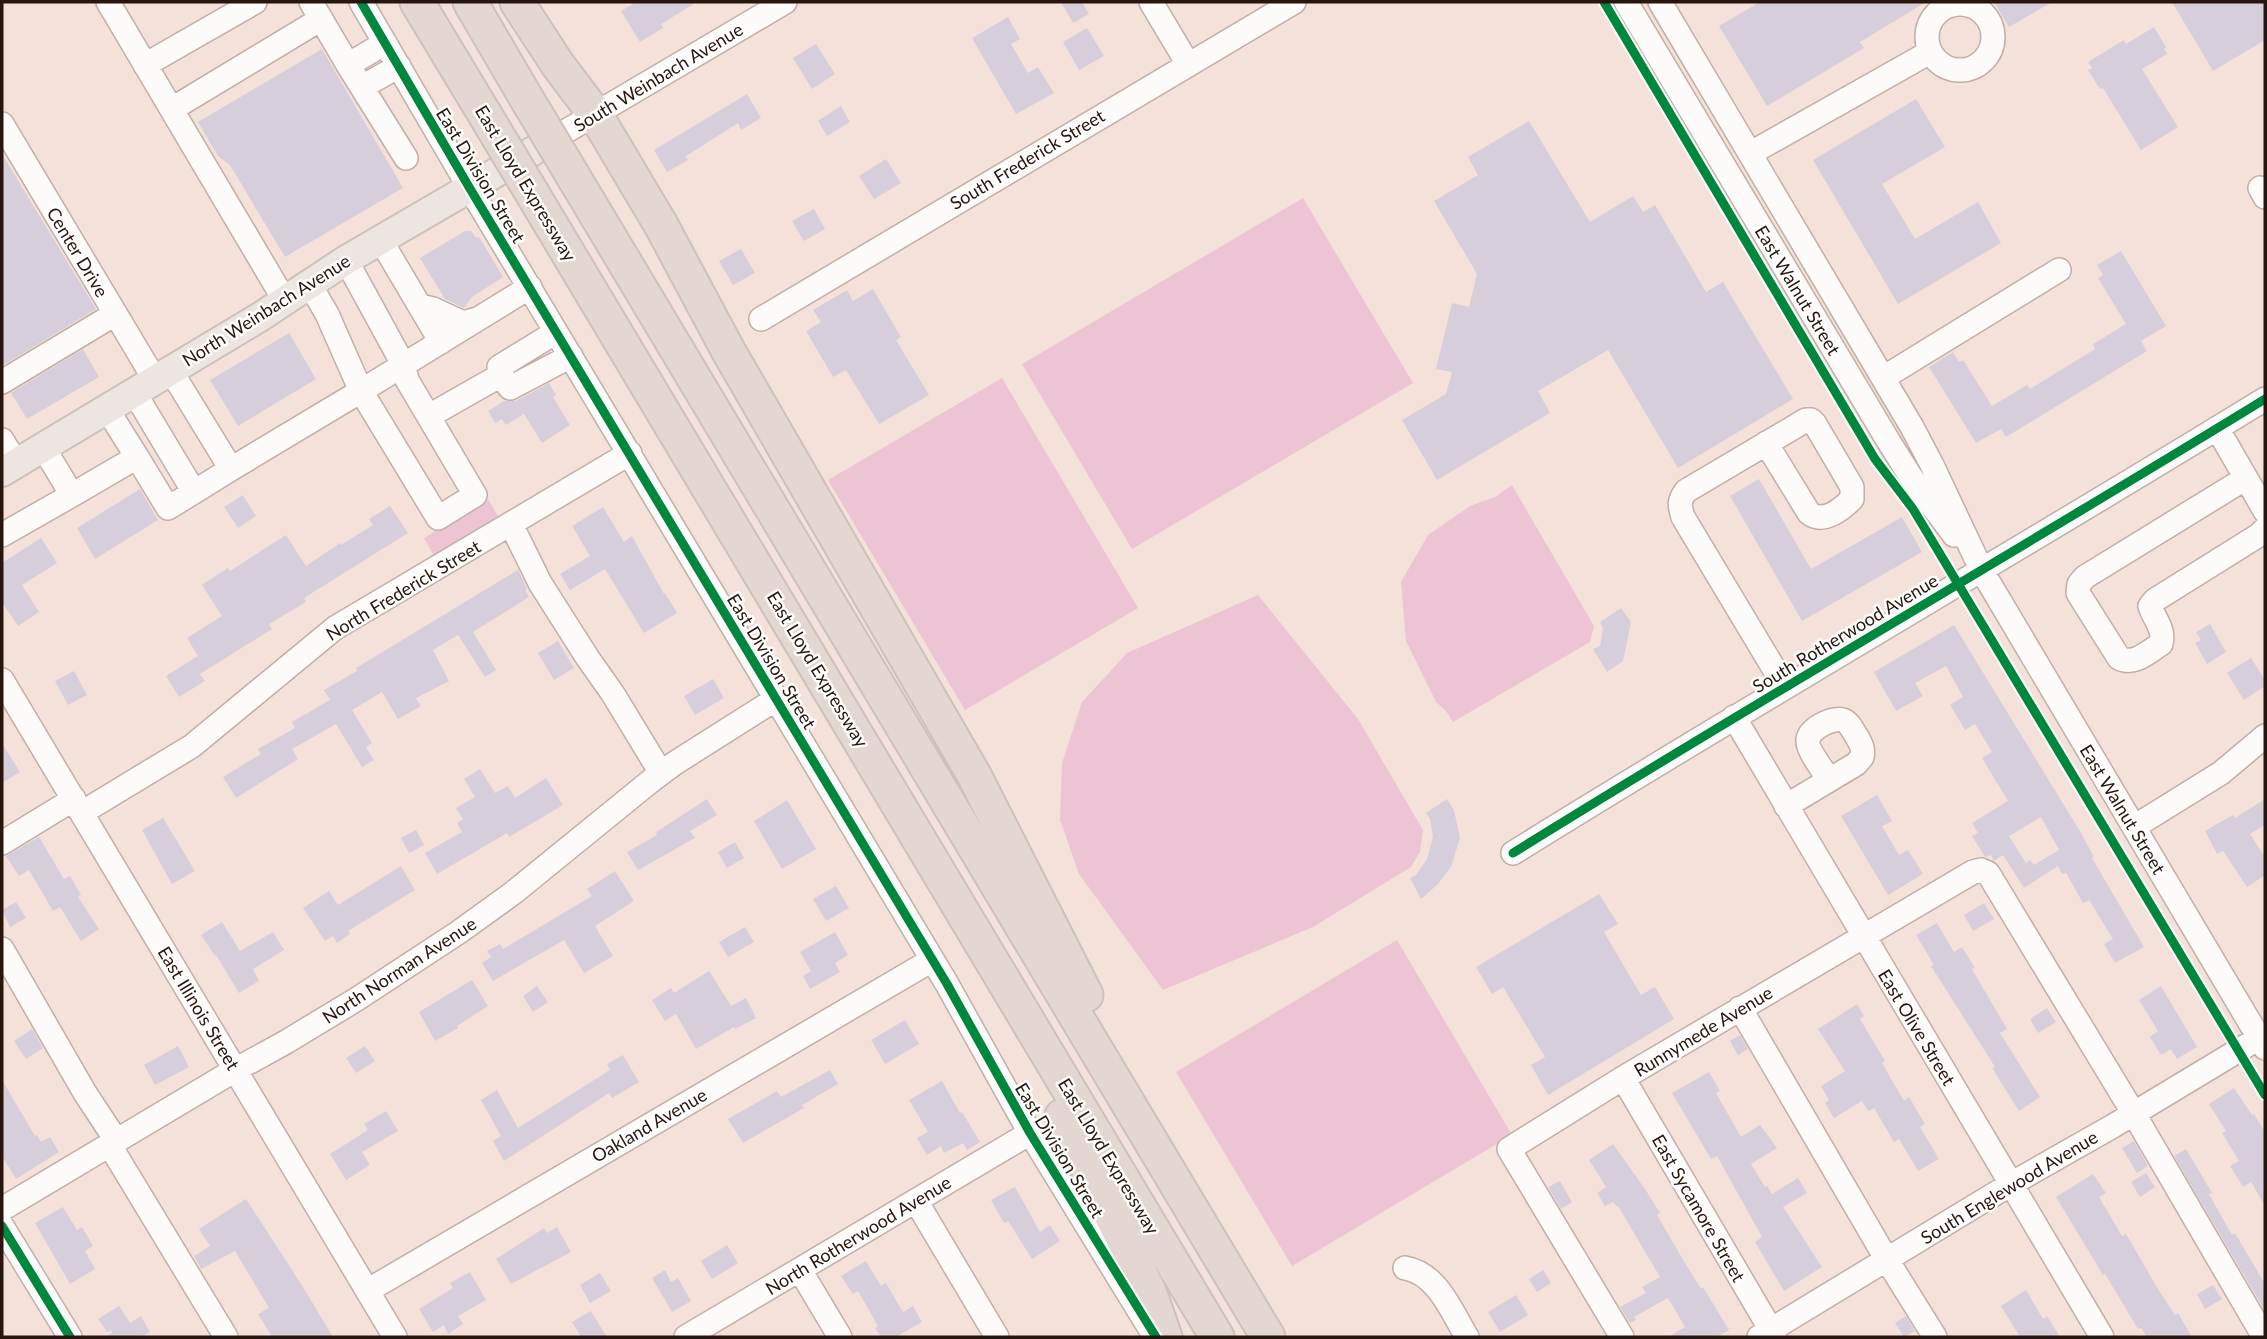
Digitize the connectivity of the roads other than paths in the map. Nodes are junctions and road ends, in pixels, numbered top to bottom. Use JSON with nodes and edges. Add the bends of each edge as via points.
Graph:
{"nodes":[{"id":1,"x":108,"y":2,"type":"edge"},
{"id":2,"x":254,"y":2,"type":"edge"},
{"id":3,"x":361,"y":2,"type":"edge"},
{"id":4,"x":417,"y":2,"type":"edge"},
{"id":5,"x":470,"y":2,"type":"edge"},
{"id":6,"x":517,"y":2,"type":"edge"},
{"id":7,"x":785,"y":2,"type":"edge"},
{"id":8,"x":1151,"y":2,"type":"edge"},
{"id":9,"x":1294,"y":2,"type":"edge"},
{"id":10,"x":1626,"y":2,"type":"edge"},
{"id":11,"x":1660,"y":2,"type":"edge"},
{"id":12,"x":316,"y":11,"type":"edge"},
{"id":13,"x":385,"y":43,"type":"junction"},
{"id":14,"x":1930,"y":52,"type":"dead end"},
{"id":15,"x":1188,"y":64,"type":"junction"},
{"id":16,"x":145,"y":65,"type":"junction"},
{"id":17,"x":348,"y":65,"type":"junction"},
{"id":18,"x":399,"y":66,"type":"junction"},
{"id":19,"x":362,"y":87,"type":"junction"},
{"id":20,"x":172,"y":109,"type":"junction"},
{"id":21,"x":595,"y":114,"type":"junction"},
{"id":22,"x":2,"y":124,"type":"edge"},
{"id":23,"x":533,"y":151,"type":"joint"},
{"id":24,"x":1751,"y":153,"type":"junction"},
{"id":25,"x":406,"y":158,"type":"dead end"},
{"id":26,"x":469,"y":187,"type":"junction"},
{"id":27,"x":380,"y":239,"type":"junction"},
{"id":28,"x":346,"y":260,"type":"junction"},
{"id":29,"x":2059,"y":270,"type":"dead end"},
{"id":30,"x":310,"y":285,"type":"junction"},
{"id":31,"x":530,"y":287,"type":"junction"},
{"id":32,"x":285,"y":301,"type":"junction"},
{"id":33,"x":420,"y":306,"type":"junction"},
{"id":34,"x":115,"y":314,"type":"junction"},
{"id":35,"x":477,"y":319,"type":"junction"},
{"id":36,"x":761,"y":319,"type":"dead end"},
{"id":37,"x":556,"y":332,"type":"junction"},
{"id":38,"x":441,"y":342,"type":"junction"},
{"id":39,"x":571,"y":356,"type":"junction"},
{"id":40,"x":404,"y":366,"type":"junction"},
{"id":41,"x":501,"y":376,"type":"junction"},
{"id":42,"x":1883,"y":378,"type":"junction"},
{"id":43,"x":153,"y":381,"type":"junction"},
{"id":44,"x":2,"y":382,"type":"edge"},
{"id":45,"x":360,"y":391,"type":"junction"},
{"id":46,"x":2265,"y":399,"type":"edge"},
{"id":47,"x":107,"y":409,"type":"junction"},
{"id":48,"x":429,"y":416,"type":"junction"},
{"id":49,"x":2217,"y":428,"type":"junction"},
{"id":50,"x":1766,"y":443,"type":"dead end"},
{"id":51,"x":43,"y":447,"type":"junction"},
{"id":52,"x":630,"y":453,"type":"junction"},
{"id":53,"x":138,"y":457,"type":"junction"},
{"id":54,"x":7,"y":458,"type":"edge"},
{"id":55,"x":231,"y":469,"type":"junction"},
{"id":56,"x":2246,"y":478,"type":"junction"},
{"id":57,"x":194,"y":492,"type":"junction"},
{"id":58,"x":72,"y":495,"type":"junction"},
{"id":59,"x":2265,"y":511,"type":"edge"},
{"id":60,"x":511,"y":524,"type":"junction"},
{"id":61,"x":2265,"y":529,"type":"edge"},
{"id":62,"x":2,"y":535,"type":"edge"},
{"id":63,"x":1982,"y":571,"type":"junction"},
{"id":64,"x":2,"y":680,"type":"edge"},
{"id":65,"x":1785,"y":687,"type":"junction"},
{"id":66,"x":776,"y":699,"type":"junction"},
{"id":67,"x":1734,"y":717,"type":"junction"},
{"id":68,"x":2265,"y":736,"type":"edge"},
{"id":69,"x":2265,"y":758,"type":"edge"},
{"id":70,"x":661,"y":773,"type":"junction"},
{"id":71,"x":2221,"y":773,"type":"junction"},
{"id":72,"x":1829,"y":780,"type":"dead end"},
{"id":73,"x":78,"y":806,"type":"junction"},
{"id":74,"x":1786,"y":806,"type":"junction"},
{"id":75,"x":2134,"y":827,"type":"junction"},
{"id":76,"x":2,"y":843,"type":"edge"},
{"id":77,"x":1513,"y":853,"type":"dead end"},
{"id":78,"x":1864,"y":937,"type":"junction"},
{"id":79,"x":2,"y":949,"type":"edge"},
{"id":80,"x":932,"y":960,"type":"junction"},
{"id":81,"x":1005,"y":982,"type":"junction"},
{"id":82,"x":1740,"y":1008,"type":"junction"},
{"id":83,"x":2262,"y":1043,"type":"edge"},
{"id":84,"x":235,"y":1070,"type":"junction"},
{"id":85,"x":1623,"y":1078,"type":"junction"},
{"id":86,"x":2134,"y":1114,"type":"junction"},
{"id":87,"x":1030,"y":1133,"type":"junction"},
{"id":88,"x":113,"y":1142,"type":"junction"},
{"id":89,"x":1170,"y":1174,"type":"junction"},
{"id":90,"x":2011,"y":1184,"type":"junction"},
{"id":91,"x":916,"y":1201,"type":"junction"},
{"id":92,"x":2,"y":1209,"type":"edge"},
{"id":93,"x":2,"y":1226,"type":"edge"},
{"id":94,"x":1887,"y":1260,"type":"junction"},
{"id":95,"x":1405,"y":1268,"type":"dead end"},
{"id":96,"x":800,"y":1270,"type":"junction"},
{"id":97,"x":367,"y":1291,"type":"junction"},
{"id":98,"x":1768,"y":1335,"type":"edge"},
{"id":99,"x":70,"y":1337,"type":"edge"},
{"id":100,"x":226,"y":1337,"type":"edge"},
{"id":101,"x":395,"y":1337,"type":"edge"},
{"id":102,"x":686,"y":1337,"type":"edge"},
{"id":103,"x":841,"y":1337,"type":"edge"},
{"id":104,"x":997,"y":1337,"type":"edge"},
{"id":105,"x":1156,"y":1337,"type":"edge"},
{"id":106,"x":1165,"y":1337,"type":"edge"},
{"id":107,"x":1217,"y":1337,"type":"edge"},
{"id":108,"x":1268,"y":1337,"type":"edge"},
{"id":109,"x":1467,"y":1337,"type":"edge"},
{"id":110,"x":1622,"y":1337,"type":"edge"},
{"id":111,"x":1935,"y":1337,"type":"edge"},
{"id":112,"x":2102,"y":1337,"type":"edge"},
{"id":113,"x":2264,"y":1337,"type":"edge"}],
"edges":[{"from":1,"to":16,"type":"street"},
{"from":2,"to":16,"type":"street"},
{"from":3,"to":13,"type":"street","name":"East Division Street"},
{"from":4,"to":81,"type":"highway","name":"East Lloyd Expressway","bridge":true},
{"from":5,"to":89,"type":"highway","bridge":true},
{"from":6,"to":21,"type":"highway"},
{"from":7,"to":21,"type":"street","name":"South Weinbach Avenue"},
{"from":8,"to":15,"type":"street"},
{"from":9,"to":15,"type":"street","name":"South Frederick Street"},
{"from":10,"to":63,"type":"street","name":"East Walnut Street","via":[[1889,442]]},
{"from":11,"to":24,"type":"street","name":"East Walnut Street"},
{"from":12,"to":17,"type":"street"},
{"from":12,"to":20,"type":"street"},
{"from":13,"to":17,"type":"street"},
{"from":13,"to":18,"type":"street","name":"East Division Street"},
{"from":14,"to":24,"type":"street"},
{"from":15,"to":36,"type":"street","name":"South Frederick Street"},
{"from":16,"to":20,"type":"street"},
{"from":17,"to":19,"type":"street"},
{"from":18,"to":19,"type":"street"},
{"from":18,"to":26,"type":"street","name":"East Division Street"},
{"from":19,"to":25,"type":"street"},
{"from":20,"to":32,"type":"street"},
{"from":21,"to":23,"type":"street","name":"South Weinbach Avenue"},
{"from":21,"to":89,"type":"highway","via":[[974,775],[1084,990]]},
{"from":22,"to":34,"type":"street","name":"Center Drive"},
{"from":23,"to":26,"type":"main road","name":"North Weinbach Avenue"},
{"from":24,"to":42,"type":"street","name":"East Walnut Street"},
{"from":26,"to":27,"type":"main road","name":"North Weinbach Avenue"},
{"from":26,"to":31,"type":"street","name":"East Division Street"},
{"from":27,"to":28,"type":"main road","name":"North Weinbach Avenue"},
{"from":27,"to":33,"type":"street"},
{"from":28,"to":30,"type":"main road","name":"North Weinbach Avenue"},
{"from":28,"to":40,"type":"street"},
{"from":29,"to":42,"type":"street"},
{"from":30,"to":32,"type":"main road","name":"North Weinbach Avenue"},
{"from":30,"to":45,"type":"street"},
{"from":31,"to":35,"type":"street"},
{"from":31,"to":37,"type":"street","name":"East Division Street"},
{"from":32,"to":43,"type":"main road","name":"North Weinbach Avenue"},
{"from":33,"to":35,"type":"street","via":[[463,323]]},
{"from":33,"to":38,"type":"street"},
{"from":34,"to":43,"type":"street","name":"Center Drive"},
{"from":34,"to":44,"type":"street"},
{"from":35,"to":38,"type":"street"},
{"from":37,"to":39,"type":"street","name":"East Division Street"},
{"from":37,"to":41,"type":"street","via":[[499,367]]},
{"from":38,"to":40,"type":"street"},
{"from":39,"to":41,"type":"street","via":[[510,388]]},
{"from":39,"to":52,"type":"street","name":"East Division Street"},
{"from":40,"to":45,"type":"street"},
{"from":40,"to":48,"type":"street","via":[[407,380]]},
{"from":41,"to":48,"type":"street"},
{"from":42,"to":63,"type":"street","name":"East Walnut Street","via":[[1932,465]]},
{"from":43,"to":47,"type":"main road","name":"North Weinbach Avenue"},
{"from":43,"to":55,"type":"street"},
{"from":43,"to":57,"type":"street"},
{"from":45,"to":48,"type":"street","via":[[438,518],[475,495]]},
{"from":45,"to":55,"type":"street"},
{"from":46,"to":49,"type":"street","name":"South Rotherwood Avenue"},
{"from":47,"to":51,"type":"main road","name":"North Weinbach Avenue"},
{"from":47,"to":53,"type":"street"},
{"from":49,"to":56,"type":"street"},
{"from":49,"to":63,"type":"street","name":"South Rotherwood Avenue"},
{"from":50,"to":65,"type":"street","via":[[1686,491],[1679,506]]},
{"from":51,"to":54,"type":"main road","name":"North Weinbach Avenue"},
{"from":51,"to":58,"type":"street"},
{"from":52,"to":60,"type":"street","name":"North Frederick Street"},
{"from":52,"to":66,"type":"street","name":"East Division Street"},
{"from":53,"to":57,"type":"street","via":[[168,508]]},
{"from":53,"to":58,"type":"street"},
{"from":55,"to":57,"type":"street"},
{"from":56,"to":59,"type":"street"},
{"from":56,"to":61,"type":"street","via":[[2085,577],[2078,584],[2078,593],[2119,658],[2134,661],[2161,643],[2162,629],[2150,606],[2155,600]]},
{"from":58,"to":62,"type":"street"},
{"from":60,"to":70,"type":"street","via":[[540,583]]},
{"from":60,"to":73,"type":"street","name":"North Frederick Street","via":[[335,628],[186,751]]},
{"from":63,"to":65,"type":"street","name":"South Rotherwood Avenue"},
{"from":63,"to":75,"type":"street","name":"East Walnut Street"},
{"from":64,"to":73,"type":"street","name":"East Illinois Street"},
{"from":65,"to":67,"type":"street","name":"South Rotherwood Avenue"},
{"from":66,"to":70,"type":"street","name":"North Norman Avenue"},
{"from":66,"to":80,"type":"street","name":"East Division Street"},
{"from":67,"to":74,"type":"street","name":"East Olive Street"},
{"from":67,"to":77,"type":"street","name":"South Rotherwood Avenue"},
{"from":68,"to":71,"type":"street"},
{"from":69,"to":71,"type":"street"},
{"from":70,"to":84,"type":"street","name":"North Norman Avenue","via":[[459,932],[357,999]]},
{"from":71,"to":75,"type":"street"},
{"from":72,"to":74,"type":"street"},
{"from":73,"to":76,"type":"street","name":"North Frederick Street"},
{"from":73,"to":84,"type":"street","name":"East Illinois Street"},
{"from":74,"to":78,"type":"street","name":"East Olive Street"},
{"from":75,"to":83,"type":"street","name":"East Walnut Street"},
{"from":78,"to":82,"type":"street","name":"Runnymede Avenue"},
{"from":78,"to":86,"type":"street","name":"Runnymede Avenue","via":[[1973,872],[1988,873]]},
{"from":78,"to":90,"type":"street","name":"East Olive Street"},
{"from":79,"to":88,"type":"street"},
{"from":80,"to":87,"type":"street","name":"East Division Street"},
{"from":80,"to":97,"type":"street","name":"Oakland Avenue"},
{"from":81,"to":106,"type":"highway","via":[[1065,1125],[1149,1292]]},
{"from":81,"to":107,"type":"highway","name":"East Lloyd Expressway"},
{"from":82,"to":85,"type":"street","name":"Runnymede Avenue"},
{"from":82,"to":94,"type":"street"},
{"from":83,"to":86,"type":"street","name":"South Englewood Avenue"},
{"from":84,"to":88,"type":"street","name":"North Norman Avenue"},
{"from":84,"to":97,"type":"street","name":"East Illinois Street"},
{"from":85,"to":98,"type":"street","name":"East Sycamore Street"},
{"from":85,"to":110,"type":"street","name":"Runnymede Avenue","via":[[1509,1149]]},
{"from":86,"to":90,"type":"street","name":"South Englewood Avenue"},
{"from":86,"to":113,"type":"street"},
{"from":87,"to":91,"type":"street","name":"North Rotherwood Avenue"},
{"from":87,"to":105,"type":"street","name":"East Division Street"},
{"from":88,"to":92,"type":"street","name":"North Norman Avenue"},
{"from":88,"to":100,"type":"street"},
{"from":89,"to":108,"type":"highway"},
{"from":90,"to":94,"type":"street","name":"South Englewood Avenue"},
{"from":90,"to":112,"type":"street","name":"East Olive Street"},
{"from":91,"to":96,"type":"street","name":"North Rotherwood Avenue"},
{"from":91,"to":104,"type":"street"},
{"from":93,"to":99,"type":"street"},
{"from":94,"to":98,"type":"street","name":"South Englewood Avenue"},
{"from":94,"to":111,"type":"street"},
{"from":95,"to":109,"type":"street","via":[[1425,1275],[1436,1286]]},
{"from":96,"to":102,"type":"street","name":"North Rotherwood Avenue"},
{"from":96,"to":103,"type":"street"},
{"from":97,"to":101,"type":"street","name":"East Illinois Street"}]}
